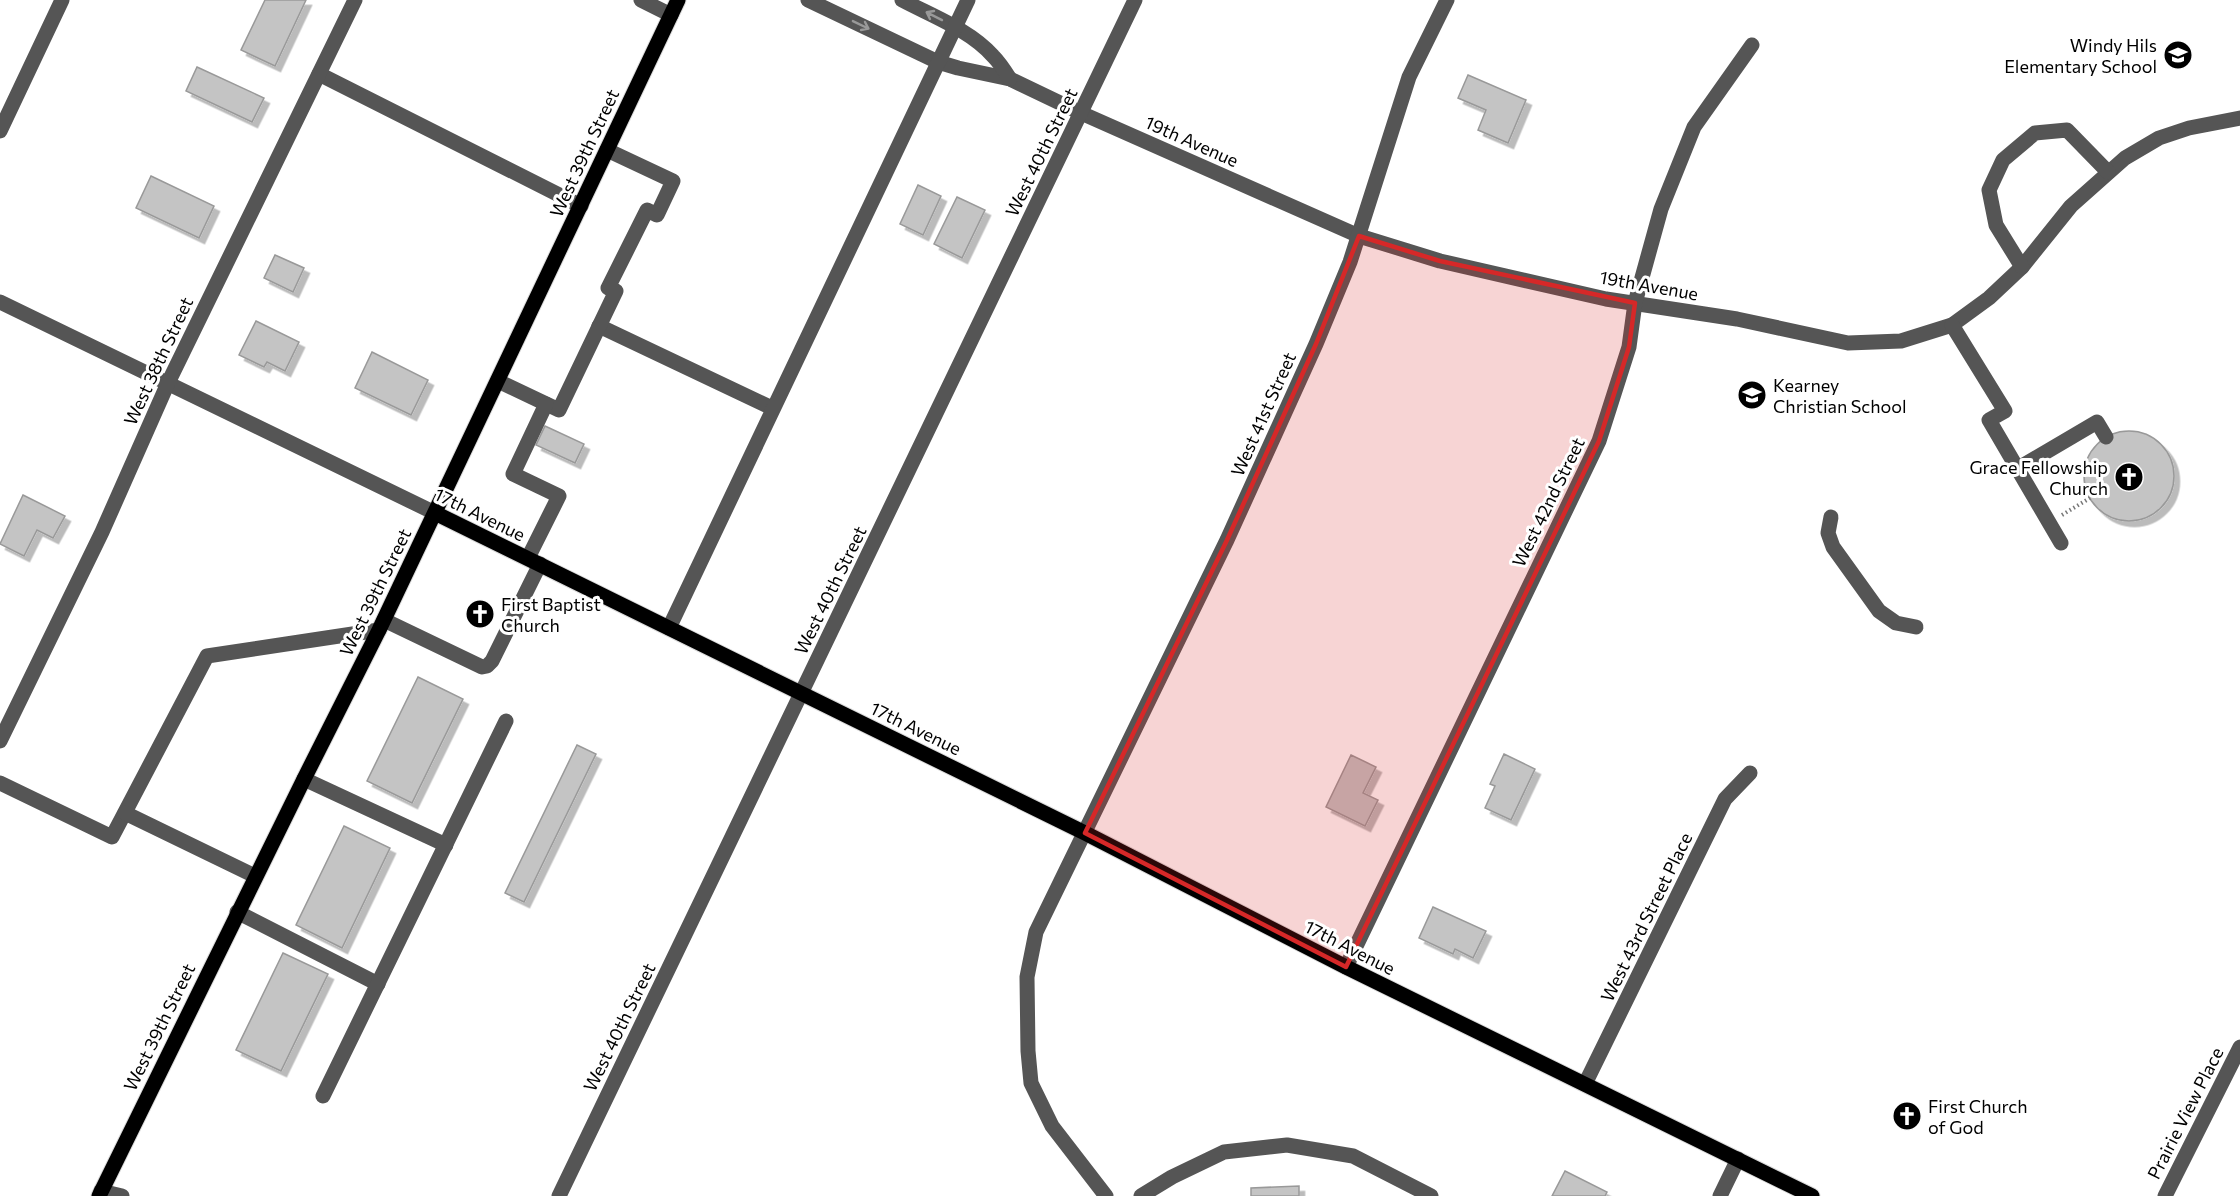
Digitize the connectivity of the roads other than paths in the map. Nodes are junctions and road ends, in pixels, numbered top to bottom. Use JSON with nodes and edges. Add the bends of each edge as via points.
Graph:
{"nodes":[{"id":1,"x":62,"y":0,"type":"edge"},
{"id":2,"x":355,"y":0,"type":"edge"},
{"id":3,"x":641,"y":0,"type":"edge"},
{"id":4,"x":678,"y":0,"type":"edge"},
{"id":5,"x":808,"y":0,"type":"edge"},
{"id":6,"x":902,"y":0,"type":"edge"},
{"id":7,"x":968,"y":0,"type":"edge"},
{"id":8,"x":1135,"y":0,"type":"edge"},
{"id":9,"x":1447,"y":0,"type":"edge"},
{"id":10,"x":671,"y":15,"type":"junction"},
{"id":11,"x":955,"y":27,"type":"junction"},
{"id":12,"x":1752,"y":45,"type":"dead end"},
{"id":13,"x":938,"y":62,"type":"junction"},
{"id":14,"x":319,"y":74,"type":"junction"},
{"id":15,"x":1010,"y":79,"type":"junction"},
{"id":16,"x":1081,"y":113,"type":"junction"},
{"id":17,"x":2240,"y":118,"type":"edge"},
{"id":18,"x":0,"y":131,"type":"edge"},
{"id":19,"x":608,"y":150,"type":"junction"},
{"id":20,"x":2108,"y":172,"type":"junction"},
{"id":21,"x":581,"y":206,"type":"junction"},
{"id":22,"x":1359,"y":236,"type":"junction"},
{"id":23,"x":2022,"y":267,"type":"junction"},
{"id":24,"x":0,"y":302,"type":"edge"},
{"id":25,"x":1635,"y":303,"type":"junction"},
{"id":26,"x":1952,"y":325,"type":"junction"},
{"id":27,"x":599,"y":326,"type":"junction"},
{"id":28,"x":498,"y":381,"type":"junction"},
{"id":29,"x":168,"y":383,"type":"junction"},
{"id":30,"x":546,"y":404,"type":"junction"},
{"id":31,"x":772,"y":408,"type":"junction"},
{"id":32,"x":2106,"y":437,"type":"dead end"},
{"id":33,"x":2017,"y":469,"type":"junction"},
{"id":34,"x":435,"y":513,"type":"junction"},
{"id":35,"x":1831,"y":517,"type":"dead end"},
{"id":36,"x":2061,"y":543,"type":"dead end"},
{"id":37,"x":534,"y":561,"type":"junction"},
{"id":38,"x":382,"y":625,"type":"junction"},
{"id":39,"x":1916,"y":627,"type":"dead end"},
{"id":40,"x":669,"y":628,"type":"junction"},
{"id":41,"x":802,"y":694,"type":"junction"},
{"id":42,"x":506,"y":721,"type":"dead end"},
{"id":43,"x":0,"y":741,"type":"edge"},
{"id":44,"x":1750,"y":772,"type":"dead end"},
{"id":45,"x":303,"y":779,"type":"junction"},
{"id":46,"x":0,"y":783,"type":"edge"},
{"id":47,"x":125,"y":813,"type":"junction"},
{"id":48,"x":1085,"y":833,"type":"junction"},
{"id":49,"x":446,"y":845,"type":"junction"},
{"id":50,"x":255,"y":876,"type":"junction"},
{"id":51,"x":237,"y":912,"type":"junction"},
{"id":52,"x":1346,"y":967,"type":"junction"},
{"id":53,"x":378,"y":984,"type":"junction"},
{"id":54,"x":2240,"y":1047,"type":"edge"},
{"id":55,"x":1585,"y":1084,"type":"junction"},
{"id":56,"x":323,"y":1096,"type":"dead end"},
{"id":57,"x":1738,"y":1159,"type":"junction"},
{"id":58,"x":102,"y":1194,"type":"edge"},
{"id":59,"x":122,"y":1196,"type":"edge"},
{"id":60,"x":559,"y":1196,"type":"edge"},
{"id":61,"x":1106,"y":1196,"type":"edge"},
{"id":62,"x":1140,"y":1196,"type":"edge"},
{"id":63,"x":1431,"y":1196,"type":"edge"},
{"id":64,"x":1720,"y":1196,"type":"edge"},
{"id":65,"x":1812,"y":1196,"type":"edge"},
{"id":66,"x":2166,"y":1196,"type":"edge"}],
"edges":[{"from":1,"to":18,"type":"street"},
{"from":2,"to":14,"type":"street","name":"West 38th Street"},
{"from":3,"to":10,"type":"street"},
{"from":4,"to":10,"type":"main road","name":"West 39th Street"},
{"from":5,"to":13,"type":"street","name":"19th Avenue","one_way":true},
{"from":11,"to":6,"type":"street","name":"19th Avenue","one_way":true},
{"from":7,"to":11,"type":"street"},
{"from":8,"to":16,"type":"street","name":"West 40th Street"},
{"from":9,"to":22,"type":"street","name":"West 41st Street","via":[[1409,76]]},
{"from":10,"to":19,"type":"main road","name":"West 39th Street"},
{"from":11,"to":13,"type":"street"},
{"from":11,"to":15,"type":"street","name":"19th Avenue","via":[[993,55]]},
{"from":12,"to":25,"type":"street","name":"West 42nd Street","via":[[1694,127],[1660,209]]},
{"from":13,"to":15,"type":"street","name":"19th Avenue"},
{"from":13,"to":31,"type":"street"},
{"from":14,"to":21,"type":"street"},
{"from":14,"to":29,"type":"street","name":"West 38th Street"},
{"from":15,"to":16,"type":"street","name":"19th Avenue"},
{"from":16,"to":22,"type":"street","name":"19th Avenue"},
{"from":16,"to":41,"type":"street","name":"West 40th Street"},
{"from":17,"to":20,"type":"street","name":"19th Avenue","via":[[2159,138]]},
{"from":19,"to":21,"type":"main road","name":"West 39th Street"},
{"from":19,"to":27,"type":"street","via":[[673,181],[657,215],[647,210],[608,288],[616,291]]},
{"from":20,"to":23,"type":"street","name":"19th Avenue","via":[[2071,206]]},
{"from":20,"to":23,"type":"street","via":[[2067,130],[2035,133],[2003,160],[1989,190],[1992,210],[1996,225]]},
{"from":21,"to":28,"type":"main road","name":"West 39th Street"},
{"from":22,"to":25,"type":"street","name":"19th Avenue","via":[[1440,261]]},
{"from":22,"to":48,"type":"street","name":"West 41st Street","via":[[1316,344],[1227,540]]},
{"from":23,"to":26,"type":"street","name":"19th Avenue"},
{"from":24,"to":29,"type":"street","name":"17th Avenue"},
{"from":25,"to":26,"type":"street","name":"19th Avenue","via":[[1737,319],[1848,343],[1901,341]]},
{"from":25,"to":52,"type":"street","name":"West 42nd Street","via":[[1629,347],[1599,441]]},
{"from":26,"to":33,"type":"street","via":[[2006,411],[1989,420]]},
{"from":27,"to":30,"type":"street","via":[[559,410]]},
{"from":27,"to":31,"type":"street"},
{"from":28,"to":30,"type":"street"},
{"from":28,"to":34,"type":"main road","name":"West 39th Street"},
{"from":29,"to":34,"type":"street","name":"17th Avenue"},
{"from":29,"to":43,"type":"street","name":"West 38th Street","via":[[102,532]]},
{"from":30,"to":37,"type":"street","via":[[513,474],[559,496]]},
{"from":31,"to":40,"type":"street"},
{"from":32,"to":33,"type":"street","via":[[2097,422]]},
{"from":33,"to":36,"type":"street"},
{"from":34,"to":37,"type":"main road","name":"17th Avenue"},
{"from":34,"to":38,"type":"main road","name":"West 39th Street"},
{"from":35,"to":39,"type":"street","via":[[1828,533],[1833,547],[1879,611],[1896,623]]},
{"from":37,"to":38,"type":"street","via":[[487,666]]},
{"from":37,"to":40,"type":"main road","name":"17th Avenue"},
{"from":38,"to":45,"type":"main road","name":"West 39th Street"},
{"from":38,"to":47,"type":"street","via":[[207,656]]},
{"from":40,"to":41,"type":"main road","name":"17th Avenue"},
{"from":41,"to":48,"type":"main road","name":"17th Avenue"},
{"from":41,"to":60,"type":"street","name":"West 40th Street"},
{"from":42,"to":49,"type":"street"},
{"from":44,"to":55,"type":"street","name":"West 43rd Street Place","via":[[1725,799]]},
{"from":45,"to":49,"type":"street"},
{"from":45,"to":50,"type":"main road","name":"West 39th Street"},
{"from":46,"to":47,"type":"street","via":[[112,837]]},
{"from":47,"to":50,"type":"street"},
{"from":48,"to":52,"type":"main road","name":"17th Avenue"},
{"from":48,"to":61,"type":"street","name":"West 41st Street","via":[[1036,932],[1027,977],[1028,1051],[1030,1083],[1052,1126]]},
{"from":49,"to":53,"type":"street"},
{"from":50,"to":51,"type":"main road","name":"West 39th Street"},
{"from":51,"to":53,"type":"street"},
{"from":51,"to":58,"type":"main road","name":"West 39th Street"},
{"from":52,"to":55,"type":"main road","name":"17th Avenue"},
{"from":53,"to":56,"type":"street"},
{"from":54,"to":66,"type":"street","name":"Prairie View Place"},
{"from":55,"to":57,"type":"main road","name":"17th Avenue"},
{"from":57,"to":64,"type":"street"},
{"from":57,"to":65,"type":"main road","name":"17th Avenue"},
{"from":58,"to":59,"type":"street"},
{"from":62,"to":63,"type":"street","via":[[1224,1152],[1287,1145],[1353,1156]]}]}
